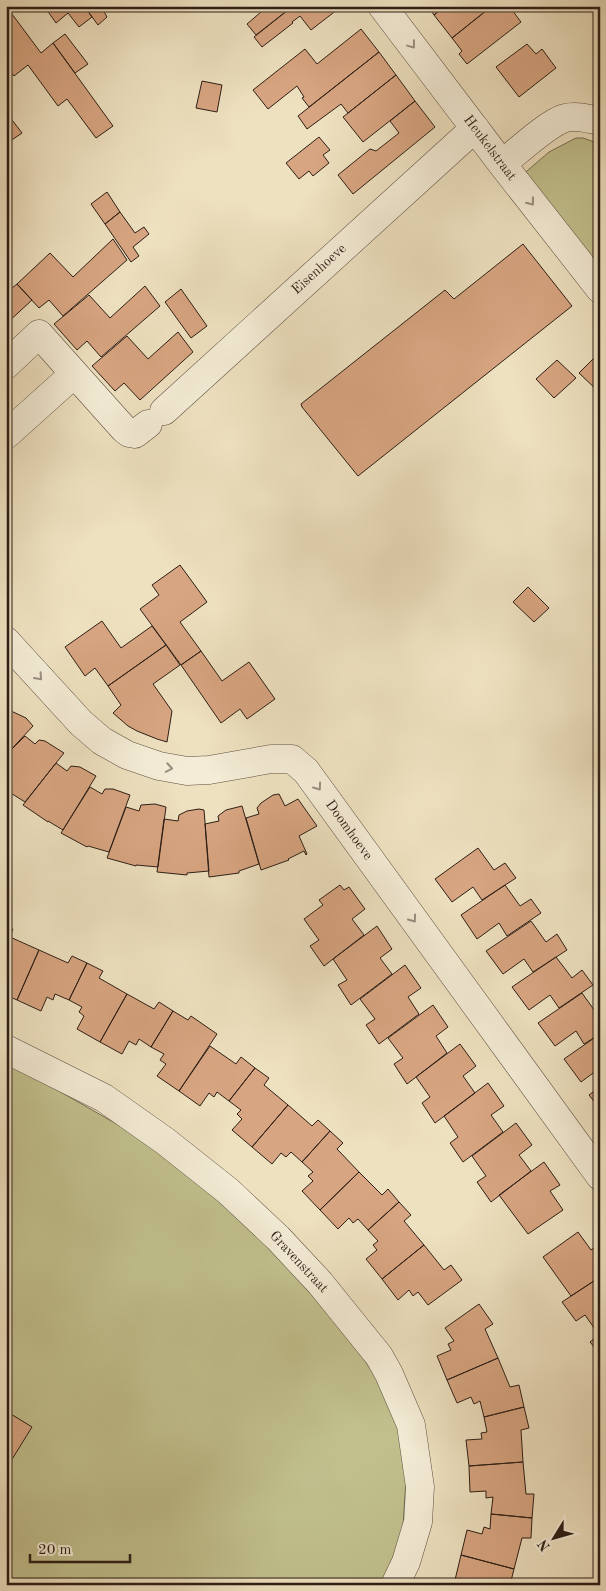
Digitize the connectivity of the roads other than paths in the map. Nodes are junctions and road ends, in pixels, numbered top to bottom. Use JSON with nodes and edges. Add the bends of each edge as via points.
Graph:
{"nodes":[{"id":1,"x":382,"y":6,"type":"edge"},
{"id":2,"x":600,"y":122,"type":"edge"},
{"id":3,"x":474,"y":128,"type":"junction"},
{"id":4,"x":502,"y":164,"type":"junction"},
{"id":5,"x":600,"y":288,"type":"edge"},
{"id":6,"x":6,"y":365,"type":"edge"},
{"id":7,"x":74,"y":374,"type":"junction"},
{"id":8,"x":6,"y":435,"type":"edge"},
{"id":9,"x":6,"y":641,"type":"edge"},
{"id":10,"x":6,"y":1049,"type":"edge"},
{"id":11,"x":600,"y":1176,"type":"edge"},
{"id":12,"x":395,"y":1585,"type":"edge"}],
"edges":[{"from":1,"to":3,"type":"street","name":"Heukelstraat","one_way":true},
{"from":2,"to":4,"type":"street","via":[[579,117],[554,122]]},
{"from":3,"to":4,"type":"street","name":"Heukelstraat"},
{"from":3,"to":7,"type":"street","name":"Eisenhoeve","via":[[135,434],[129,433]]},
{"from":4,"to":5,"type":"street","name":"Heukelstraat","one_way":true},
{"from":6,"to":7,"type":"street","name":"Eisenhoeve","via":[[39,334]]},
{"from":7,"to":8,"type":"street"},
{"from":9,"to":11,"type":"street","name":"Doomhoeve","one_way":true,"via":[[81,723],[102,741],[127,755],[187,771],[292,759],[306,771]]},
{"from":10,"to":12,"type":"street","name":"Gravenstraat","via":[[104,1098],[228,1191],[320,1283],[379,1356],[411,1425],[420,1487],[418,1522]]}]}
